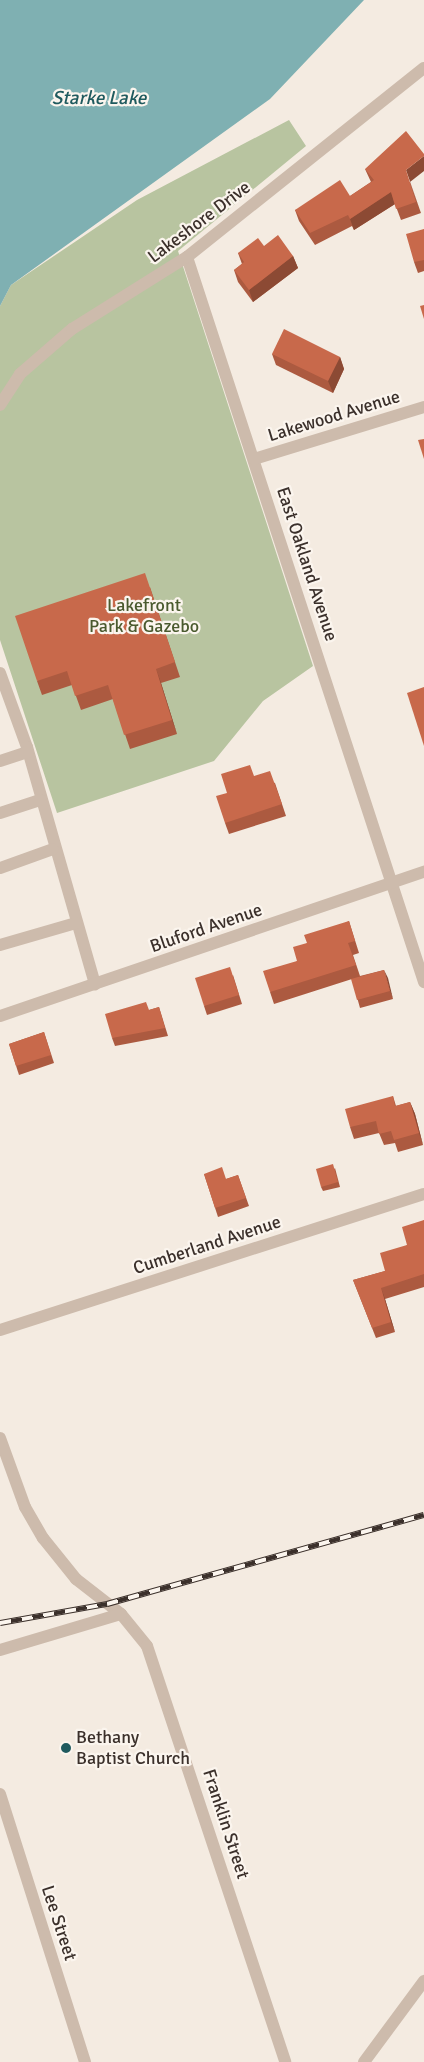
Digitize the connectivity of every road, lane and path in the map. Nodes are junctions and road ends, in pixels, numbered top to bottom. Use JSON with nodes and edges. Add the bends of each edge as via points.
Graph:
{"nodes":[{"id":1,"x":424,"y":68,"type":"edge"},
{"id":2,"x":187,"y":257,"type":"junction"},
{"id":3,"x":0,"y":405,"type":"edge"},
{"id":4,"x":424,"y":407,"type":"edge"},
{"id":5,"x":254,"y":459,"type":"junction"},
{"id":6,"x":0,"y":673,"type":"edge"},
{"id":7,"x":28,"y":752,"type":"junction"},
{"id":8,"x":0,"y":761,"type":"edge"},
{"id":9,"x":40,"y":800,"type":"junction"},
{"id":10,"x":0,"y":813,"type":"edge"},
{"id":11,"x":53,"y":849,"type":"junction"},
{"id":12,"x":0,"y":868,"type":"edge"},
{"id":13,"x":424,"y":872,"type":"edge"},
{"id":14,"x":392,"y":883,"type":"junction"},
{"id":15,"x":76,"y":923,"type":"junction"},
{"id":16,"x":0,"y":945,"type":"edge"},
{"id":17,"x":424,"y":982,"type":"edge"},
{"id":18,"x":95,"y":984,"type":"junction"},
{"id":19,"x":0,"y":1016,"type":"edge"},
{"id":20,"x":424,"y":1194,"type":"edge"},
{"id":21,"x":0,"y":1330,"type":"edge"},
{"id":22,"x":0,"y":1438,"type":"edge"},
{"id":23,"x":121,"y":1614,"type":"junction"},
{"id":24,"x":0,"y":1650,"type":"edge"},
{"id":25,"x":0,"y":1794,"type":"edge"},
{"id":26,"x":424,"y":1981,"type":"edge"},
{"id":27,"x":85,"y":2062,"type":"edge"},
{"id":28,"x":285,"y":2062,"type":"edge"},
{"id":29,"x":364,"y":2062,"type":"edge"}],
"edges":[{"from":1,"to":2,"type":"street","name":"Lakeshore Drive"},
{"from":2,"to":3,"type":"street","name":"Lakeshore Drive","via":[[72,328],[20,374]]},
{"from":2,"to":5,"type":"street","name":"East Oakland Avenue"},
{"from":4,"to":5,"type":"street","name":"Lakewood Avenue"},
{"from":5,"to":14,"type":"street","name":"East Oakland Avenue"},
{"from":6,"to":7,"type":"street"},
{"from":7,"to":8,"type":"street"},
{"from":7,"to":9,"type":"street"},
{"from":9,"to":10,"type":"street"},
{"from":9,"to":11,"type":"street"},
{"from":11,"to":12,"type":"street"},
{"from":11,"to":15,"type":"street"},
{"from":13,"to":14,"type":"street","name":"Bluford Avenue"},
{"from":14,"to":17,"type":"street","name":"East Oakland Avenue"},
{"from":14,"to":18,"type":"street","name":"Bluford Avenue"},
{"from":15,"to":16,"type":"street"},
{"from":15,"to":18,"type":"street"},
{"from":18,"to":19,"type":"street","name":"Bluford Avenue"},
{"from":20,"to":21,"type":"street","name":"Cumberland Avenue"},
{"from":22,"to":23,"type":"street","name":"Franklin Street","via":[[25,1506],[43,1538],[76,1579]]},
{"from":23,"to":24,"type":"street"},
{"from":23,"to":28,"type":"street","name":"Franklin Street","via":[[147,1646],[156,1668]]},
{"from":25,"to":27,"type":"street","name":"Lee Street"},
{"from":26,"to":29,"type":"street"}]}
